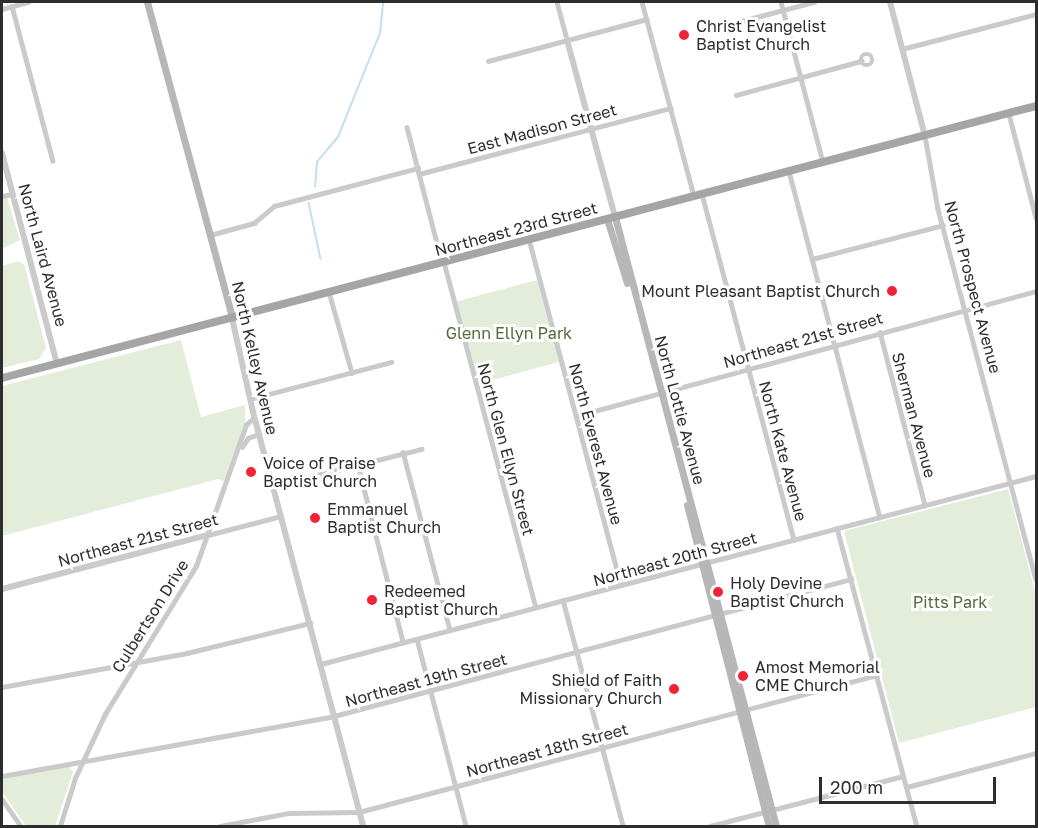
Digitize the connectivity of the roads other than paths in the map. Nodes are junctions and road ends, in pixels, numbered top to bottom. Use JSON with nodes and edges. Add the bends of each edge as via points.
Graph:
{"nodes":[{"id":1,"x":28,"y":2,"type":"edge"},
{"id":2,"x":147,"y":2,"type":"edge"},
{"id":3,"x":557,"y":2,"type":"edge"},
{"id":4,"x":642,"y":2,"type":"edge"},
{"id":5,"x":781,"y":2,"type":"edge"},
{"id":6,"x":814,"y":2,"type":"edge"},
{"id":7,"x":890,"y":2,"type":"edge"},
{"id":8,"x":12,"y":6,"type":"junction"},
{"id":9,"x":2,"y":9,"type":"edge"},
{"id":10,"x":783,"y":10,"type":"junction"},
{"id":11,"x":1036,"y":14,"type":"edge"},
{"id":12,"x":647,"y":20,"type":"junction"},
{"id":13,"x":723,"y":26,"type":"dead end"},
{"id":14,"x":567,"y":40,"type":"junction"},
{"id":15,"x":902,"y":49,"type":"junction"},
{"id":16,"x":488,"y":61,"type":"dead end"},
{"id":17,"x":861,"y":61,"type":"dead end"},
{"id":18,"x":801,"y":78,"type":"junction"},
{"id":19,"x":736,"y":95,"type":"dead end"},
{"id":20,"x":1036,"y":106,"type":"edge"},
{"id":21,"x":670,"y":108,"type":"junction"},
{"id":22,"x":1009,"y":113,"type":"junction"},
{"id":23,"x":407,"y":127,"type":"dead end"},
{"id":24,"x":590,"y":129,"type":"junction"},
{"id":25,"x":925,"y":136,"type":"junction"},
{"id":26,"x":2,"y":153,"type":"edge"},
{"id":27,"x":53,"y":161,"type":"dead end"},
{"id":28,"x":823,"y":162,"type":"junction"},
{"id":29,"x":418,"y":168,"type":"junction"},
{"id":30,"x":789,"y":171,"type":"junction"},
{"id":31,"x":419,"y":174,"type":"junction"},
{"id":32,"x":12,"y":194,"type":"junction"},
{"id":33,"x":698,"y":195,"type":"junction"},
{"id":34,"x":2,"y":196,"type":"edge"},
{"id":35,"x":611,"y":218,"type":"junction"},
{"id":36,"x":1036,"y":218,"type":"edge"},
{"id":37,"x":943,"y":225,"type":"junction"},
{"id":38,"x":210,"y":235,"type":"junction"},
{"id":39,"x":529,"y":239,"type":"junction"},
{"id":40,"x":812,"y":259,"type":"junction"},
{"id":41,"x":443,"y":262,"type":"junction"},
{"id":42,"x":1036,"y":291,"type":"edge"},
{"id":43,"x":329,"y":292,"type":"junction"},
{"id":44,"x":965,"y":310,"type":"junction"},
{"id":45,"x":232,"y":318,"type":"junction"},
{"id":46,"x":880,"y":332,"type":"junction"},
{"id":47,"x":834,"y":344,"type":"junction"},
{"id":48,"x":391,"y":362,"type":"dead end"},
{"id":49,"x":57,"y":364,"type":"junction"},
{"id":50,"x":749,"y":370,"type":"junction"},
{"id":51,"x":352,"y":373,"type":"junction"},
{"id":52,"x":2,"y":378,"type":"edge"},
{"id":53,"x":660,"y":394,"type":"junction"},
{"id":54,"x":250,"y":399,"type":"junction"},
{"id":55,"x":576,"y":416,"type":"junction"},
{"id":56,"x":254,"y":417,"type":"junction"},
{"id":57,"x":259,"y":434,"type":"junction"},
{"id":58,"x":421,"y":449,"type":"dead end"},
{"id":59,"x":239,"y":452,"type":"junction"},
{"id":60,"x":403,"y":452,"type":"junction"},
{"id":61,"x":357,"y":465,"type":"junction"},
{"id":62,"x":1036,"y":476,"type":"edge"},
{"id":63,"x":1010,"y":483,"type":"junction"},
{"id":64,"x":273,"y":486,"type":"junction"},
{"id":65,"x":925,"y":505,"type":"junction"},
{"id":66,"x":281,"y":516,"type":"junction"},
{"id":67,"x":880,"y":517,"type":"junction"},
{"id":68,"x":837,"y":528,"type":"junction"},
{"id":69,"x":208,"y":535,"type":"junction"},
{"id":70,"x":794,"y":540,"type":"junction"},
{"id":71,"x":705,"y":564,"type":"junction"},
{"id":72,"x":1035,"y":570,"type":"edge"},
{"id":73,"x":851,"y":579,"type":"junction"},
{"id":74,"x":1036,"y":579,"type":"edge"},
{"id":75,"x":621,"y":585,"type":"junction"},
{"id":76,"x":2,"y":589,"type":"edge"},
{"id":77,"x":563,"y":600,"type":"junction"},
{"id":78,"x":536,"y":607,"type":"junction"},
{"id":79,"x":717,"y":615,"type":"junction"},
{"id":80,"x":310,"y":623,"type":"junction"},
{"id":81,"x":450,"y":630,"type":"junction"},
{"id":82,"x":417,"y":639,"type":"junction"},
{"id":83,"x":404,"y":642,"type":"junction"},
{"id":84,"x":576,"y":652,"type":"junction"},
{"id":85,"x":135,"y":663,"type":"junction"},
{"id":86,"x":321,"y":664,"type":"junction"},
{"id":87,"x":877,"y":675,"type":"junction"},
{"id":88,"x":2,"y":687,"type":"edge"},
{"id":89,"x":430,"y":691,"type":"junction"},
{"id":90,"x":742,"y":711,"type":"junction"},
{"id":91,"x":334,"y":716,"type":"junction"},
{"id":92,"x":602,"y":747,"type":"junction"},
{"id":93,"x":1036,"y":753,"type":"edge"},
{"id":94,"x":83,"y":760,"type":"junction"},
{"id":95,"x":2,"y":776,"type":"edge"},
{"id":96,"x":903,"y":776,"type":"junction"},
{"id":97,"x":455,"y":786,"type":"junction"},
{"id":98,"x":906,"y":787,"type":"junction"},
{"id":99,"x":2,"y":799,"type":"edge"},
{"id":100,"x":769,"y":811,"type":"junction"},
{"id":101,"x":359,"y":812,"type":"junction"},
{"id":102,"x":21,"y":826,"type":"edge"},
{"id":103,"x":60,"y":826,"type":"edge"},
{"id":104,"x":220,"y":826,"type":"edge"},
{"id":105,"x":363,"y":826,"type":"edge"},
{"id":106,"x":466,"y":826,"type":"edge"},
{"id":107,"x":623,"y":826,"type":"edge"},
{"id":108,"x":710,"y":826,"type":"edge"},
{"id":109,"x":769,"y":826,"type":"edge"},
{"id":110,"x":776,"y":826,"type":"edge"},
{"id":111,"x":917,"y":826,"type":"edge"}],
"edges":[{"from":1,"to":8,"type":"street"},
{"from":2,"to":38,"type":"main road","name":"North Kelley Avenue"},
{"from":3,"to":14,"type":"street","name":"North Lottie Avenue"},
{"from":4,"to":12,"type":"street","name":"North Kate Avenue"},
{"from":5,"to":10,"type":"street"},
{"from":6,"to":10,"type":"street"},
{"from":7,"to":15,"type":"street","name":"North Prospect Avenue"},
{"from":8,"to":9,"type":"street"},
{"from":8,"to":27,"type":"street"},
{"from":10,"to":13,"type":"street"},
{"from":10,"to":18,"type":"street"},
{"from":11,"to":15,"type":"street"},
{"from":12,"to":14,"type":"street"},
{"from":12,"to":21,"type":"street","name":"North Kate Avenue"},
{"from":14,"to":16,"type":"street"},
{"from":14,"to":24,"type":"street","name":"North Lottie Avenue"},
{"from":15,"to":25,"type":"street","name":"North Prospect Avenue"},
{"from":17,"to":18,"type":"street"},
{"from":18,"to":19,"type":"street"},
{"from":18,"to":28,"type":"street"},
{"from":20,"to":22,"type":"main road","name":"Northeast 23rd Street"},
{"from":21,"to":24,"type":"street","name":"East Madison Street"},
{"from":21,"to":33,"type":"street","name":"North Kate Avenue"},
{"from":22,"to":25,"type":"main road","name":"Northeast 23rd Street"},
{"from":22,"to":36,"type":"street"},
{"from":23,"to":29,"type":"street","name":"North Glen Ellyn Street"},
{"from":24,"to":31,"type":"street","name":"East Madison Street"},
{"from":24,"to":35,"type":"street","name":"North Lottie Avenue"},
{"from":25,"to":28,"type":"main road","name":"Northeast 23rd Street"},
{"from":25,"to":37,"type":"street","name":"North Prospect Avenue"},
{"from":26,"to":32,"type":"street","name":"North Laird Avenue"},
{"from":28,"to":30,"type":"main road","name":"Northeast 23rd Street"},
{"from":29,"to":31,"type":"street","name":"North Glen Ellyn Street"},
{"from":29,"to":38,"type":"street","via":[[274,206],[254,223]]},
{"from":30,"to":33,"type":"main road","name":"Northeast 23rd Street"},
{"from":30,"to":40,"type":"street"},
{"from":31,"to":41,"type":"street","name":"North Glen Ellyn Street"},
{"from":32,"to":34,"type":"street"},
{"from":32,"to":49,"type":"street","name":"North Laird Avenue"},
{"from":33,"to":35,"type":"main road","name":"Northeast 23rd Street"},
{"from":33,"to":50,"type":"street","name":"North Kate Avenue"},
{"from":35,"to":39,"type":"main road","name":"Northeast 23rd Street"},
{"from":35,"to":53,"type":"main road","name":"North Lottie Avenue"},
{"from":37,"to":40,"type":"street"},
{"from":37,"to":44,"type":"street","name":"North Prospect Avenue"},
{"from":38,"to":45,"type":"main road","name":"North Kelley Avenue"},
{"from":39,"to":41,"type":"main road","name":"Northeast 23rd Street"},
{"from":39,"to":55,"type":"street","name":"North Everest Avenue"},
{"from":40,"to":47,"type":"street"},
{"from":41,"to":43,"type":"main road","name":"Northeast 23rd Street"},
{"from":41,"to":78,"type":"street","name":"North Glen Ellyn Street"},
{"from":42,"to":44,"type":"street","name":"Northeast 21st Street"},
{"from":43,"to":45,"type":"main road","name":"Northeast 23rd Street"},
{"from":43,"to":51,"type":"street"},
{"from":44,"to":46,"type":"street","name":"Northeast 21st Street"},
{"from":44,"to":63,"type":"street","name":"North Prospect Avenue"},
{"from":45,"to":49,"type":"main road","name":"Northeast 23rd Street"},
{"from":45,"to":54,"type":"street","name":"North Kelley Avenue"},
{"from":46,"to":47,"type":"street","name":"Northeast 21st Street"},
{"from":46,"to":65,"type":"street","name":"Sherman Avenue"},
{"from":47,"to":50,"type":"street","name":"Northeast 21st Street"},
{"from":47,"to":67,"type":"street"},
{"from":48,"to":51,"type":"street"},
{"from":49,"to":52,"type":"main road","name":"Northeast 23rd Street"},
{"from":50,"to":53,"type":"street","name":"Northeast 21st Street"},
{"from":50,"to":70,"type":"street","name":"North Kate Avenue"},
{"from":51,"to":54,"type":"street"},
{"from":53,"to":55,"type":"street","name":"Northeast 21st Street"},
{"from":53,"to":71,"type":"main road","name":"North Lottie Avenue"},
{"from":54,"to":56,"type":"street","name":"North Kelley Avenue"},
{"from":55,"to":75,"type":"street","name":"North Everest Avenue"},
{"from":56,"to":57,"type":"street","name":"North Kelley Avenue"},
{"from":56,"to":59,"type":"street","name":"Culbertson Drive","via":[[246,425]]},
{"from":57,"to":59,"type":"street","via":[[248,438]]},
{"from":57,"to":64,"type":"street","name":"North Kelley Avenue"},
{"from":58,"to":60,"type":"street"},
{"from":59,"to":69,"type":"street","name":"Culbertson Drive"},
{"from":60,"to":61,"type":"street"},
{"from":60,"to":81,"type":"street"},
{"from":61,"to":64,"type":"street"},
{"from":61,"to":83,"type":"street"},
{"from":62,"to":63,"type":"street","name":"Northeast 20th Street"},
{"from":63,"to":65,"type":"street","name":"Northeast 20th Street"},
{"from":63,"to":72,"type":"street","name":"North Prospect Avenue"},
{"from":64,"to":66,"type":"street","name":"North Kelley Avenue"},
{"from":65,"to":67,"type":"street","name":"Northeast 20th Street"},
{"from":66,"to":69,"type":"street","name":"Northeast 21st Street"},
{"from":66,"to":80,"type":"street","name":"North Kelley Avenue"},
{"from":67,"to":68,"type":"street","name":"Northeast 20th Street"},
{"from":68,"to":70,"type":"street","name":"Northeast 20th Street"},
{"from":68,"to":73,"type":"street"},
{"from":69,"to":76,"type":"street","name":"Northeast 21st Street"},
{"from":69,"to":85,"type":"street","name":"Culbertson Drive","via":[[186,583]]},
{"from":70,"to":71,"type":"street","name":"Northeast 20th Street"},
{"from":71,"to":75,"type":"street","name":"Northeast 20th Street"},
{"from":71,"to":79,"type":"main road","name":"North Lottie Avenue"},
{"from":72,"to":74,"type":"street","name":"North Prospect Avenue"},
{"from":73,"to":79,"type":"street","name":"Northeast 19th Street"},
{"from":73,"to":87,"type":"street"},
{"from":75,"to":77,"type":"street","name":"Northeast 20th Street"},
{"from":77,"to":78,"type":"street","name":"Northeast 20th Street"},
{"from":77,"to":84,"type":"street"},
{"from":78,"to":81,"type":"street","name":"Northeast 20th Street"},
{"from":79,"to":84,"type":"street","name":"Northeast 19th Street"},
{"from":79,"to":90,"type":"main road","name":"North Lottie Avenue"},
{"from":80,"to":85,"type":"street"},
{"from":80,"to":86,"type":"street","name":"North Kelley Avenue"},
{"from":81,"to":82,"type":"street","name":"Northeast 20th Street"},
{"from":82,"to":83,"type":"street","name":"Northeast 20th Street"},
{"from":82,"to":89,"type":"street"},
{"from":83,"to":86,"type":"street","name":"Northeast 20th Street"},
{"from":84,"to":89,"type":"street","name":"Northeast 19th Street"},
{"from":84,"to":92,"type":"street"},
{"from":85,"to":88,"type":"street"},
{"from":85,"to":94,"type":"street","name":"Culbertson Drive"},
{"from":86,"to":91,"type":"street","name":"North Kelley Avenue"},
{"from":87,"to":90,"type":"street","name":"Northeast 18th Street"},
{"from":87,"to":96,"type":"street"},
{"from":89,"to":91,"type":"street","name":"Northeast 19th Street"},
{"from":89,"to":97,"type":"street"},
{"from":90,"to":92,"type":"street","name":"Northeast 18th Street"},
{"from":90,"to":100,"type":"main road","name":"North Lottie Avenue"},
{"from":91,"to":94,"type":"street","name":"Northeast 19th Street"},
{"from":91,"to":101,"type":"street","name":"North Kelley Avenue"},
{"from":92,"to":97,"type":"street","name":"Northeast 18th Street"},
{"from":92,"to":107,"type":"street"},
{"from":93,"to":98,"type":"street"},
{"from":94,"to":95,"type":"street","name":"Northeast 19th Street"},
{"from":94,"to":103,"type":"street","name":"Culbertson Drive"},
{"from":96,"to":98,"type":"street"},
{"from":96,"to":100,"type":"street"},
{"from":97,"to":101,"type":"street","name":"Northeast 18th Street"},
{"from":97,"to":106,"type":"street"},
{"from":98,"to":111,"type":"street"},
{"from":99,"to":102,"type":"street"},
{"from":100,"to":108,"type":"street"},
{"from":100,"to":109,"type":"main road","name":"North Lottie Avenue"},
{"from":100,"to":110,"type":"main road","name":"North Lottie Avenue"},
{"from":101,"to":104,"type":"street","name":"Northeast 18th Street","via":[[296,813]]},
{"from":101,"to":105,"type":"street","name":"North Kelley Avenue"}]}
